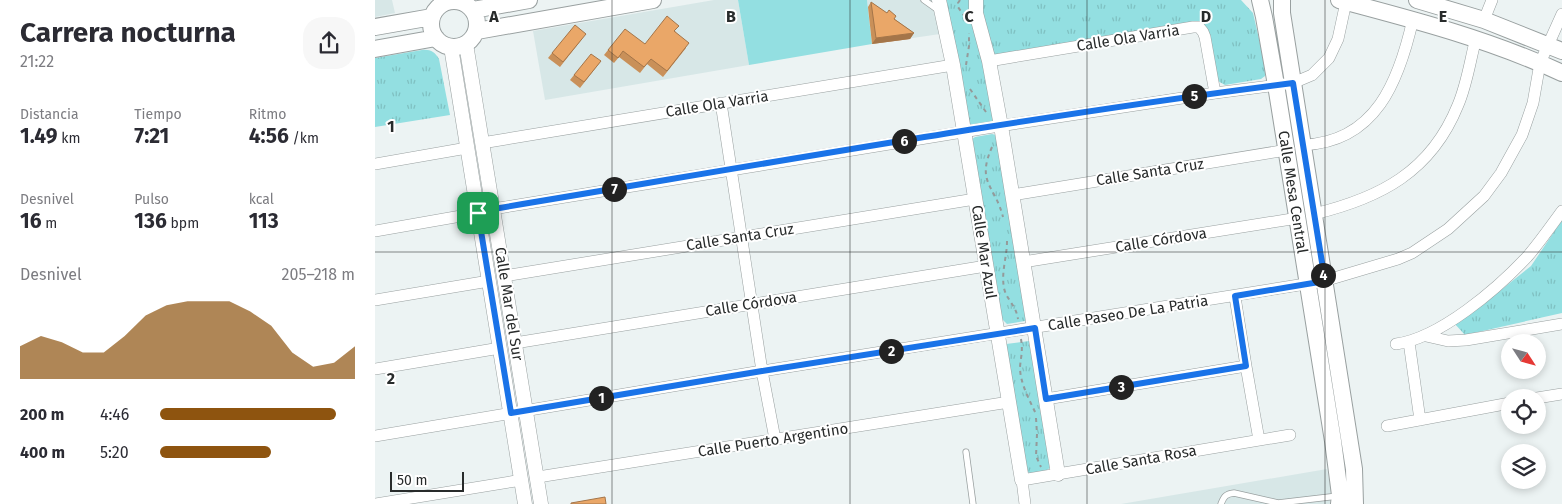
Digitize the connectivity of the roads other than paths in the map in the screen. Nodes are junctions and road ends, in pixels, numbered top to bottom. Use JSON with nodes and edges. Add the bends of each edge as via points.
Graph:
{"nodes":[{"id":1,"x":458,"y":0,"type":"edge"},
{"id":2,"x":529,"y":0,"type":"edge"},
{"id":3,"x":653,"y":0,"type":"edge"},
{"id":4,"x":924,"y":0,"type":"edge"},
{"id":5,"x":976,"y":0,"type":"edge"},
{"id":6,"x":1260,"y":0,"type":"edge"},
{"id":7,"x":1282,"y":0,"type":"edge"},
{"id":8,"x":1418,"y":0,"type":"edge"},
{"id":9,"x":1492,"y":0,"type":"edge"},
{"id":10,"x":1343,"y":1,"type":"edge"},
{"id":11,"x":482,"y":5,"type":"edge"},
{"id":12,"x":438,"y":7,"type":"edge"},
{"id":13,"x":941,"y":7,"type":"edge"},
{"id":14,"x":1562,"y":14,"type":"edge"},
{"id":15,"x":1413,"y":19,"type":"junction"},
{"id":16,"x":1484,"y":20,"type":"junction"},
{"id":17,"x":375,"y":27,"type":"edge"},
{"id":18,"x":477,"y":31,"type":"junction"},
{"id":19,"x":436,"y":38,"type":"junction"},
{"id":20,"x":1476,"y":38,"type":"junction"},
{"id":21,"x":458,"y":46,"type":"junction"},
{"id":22,"x":1555,"y":48,"type":"edge"},
{"id":23,"x":375,"y":49,"type":"edge"},
{"id":24,"x":989,"y":61,"type":"junction"},
{"id":25,"x":1540,"y":63,"type":"junction"},
{"id":26,"x":953,"y":65,"type":"junction"},
{"id":27,"x":1562,"y":73,"type":"edge"},
{"id":28,"x":1293,"y":83,"type":"junction"},
{"id":29,"x":1276,"y":85,"type":"junction"},
{"id":30,"x":1215,"y":93,"type":"junction"},
{"id":31,"x":721,"y":104,"type":"junction"},
{"id":32,"x":997,"y":126,"type":"junction"},
{"id":33,"x":964,"y":132,"type":"junction"},
{"id":34,"x":482,"y":143,"type":"junction"},
{"id":35,"x":1303,"y":145,"type":"junction"},
{"id":36,"x":467,"y":148,"type":"junction"},
{"id":37,"x":1287,"y":150,"type":"junction"},
{"id":38,"x":375,"y":164,"type":"edge"},
{"id":39,"x":731,"y":170,"type":"junction"},
{"id":40,"x":1013,"y":195,"type":"junction"},
{"id":41,"x":975,"y":199,"type":"junction"},
{"id":42,"x":493,"y":209,"type":"junction"},
{"id":43,"x":1562,"y":211,"type":"edge"},
{"id":44,"x":478,"y":213,"type":"junction"},
{"id":45,"x":1314,"y":214,"type":"junction"},
{"id":46,"x":1298,"y":218,"type":"junction"},
{"id":47,"x":375,"y":231,"type":"edge"},
{"id":48,"x":741,"y":237,"type":"junction"},
{"id":49,"x":1023,"y":262,"type":"junction"},
{"id":50,"x":986,"y":266,"type":"junction"},
{"id":51,"x":504,"y":276,"type":"junction"},
{"id":52,"x":489,"y":281,"type":"junction"},
{"id":53,"x":1325,"y":281,"type":"junction"},
{"id":54,"x":1308,"y":284,"type":"junction"},
{"id":55,"x":1235,"y":296,"type":"junction"},
{"id":56,"x":375,"y":300,"type":"edge"},
{"id":57,"x":752,"y":304,"type":"junction"},
{"id":58,"x":1562,"y":324,"type":"edge"},
{"id":59,"x":1035,"y":328,"type":"junction"},
{"id":60,"x":998,"y":334,"type":"junction"},
{"id":61,"x":1426,"y":336,"type":"junction"},
{"id":62,"x":1409,"y":342,"type":"junction"},
{"id":63,"x":515,"y":343,"type":"junction"},
{"id":64,"x":1396,"y":344,"type":"dead end"},
{"id":65,"x":500,"y":348,"type":"junction"},
{"id":66,"x":1246,"y":366,"type":"junction"},
{"id":67,"x":375,"y":369,"type":"edge"},
{"id":68,"x":762,"y":371,"type":"junction"},
{"id":69,"x":1562,"y":394,"type":"edge"},
{"id":70,"x":1546,"y":397,"type":"edge"},
{"id":71,"x":1046,"y":399,"type":"junction"},
{"id":72,"x":1009,"y":402,"type":"junction"},
{"id":73,"x":1501,"y":405,"type":"edge"},
{"id":74,"x":526,"y":410,"type":"junction"},
{"id":75,"x":511,"y":413,"type":"junction"},
{"id":76,"x":1420,"y":420,"type":"junction"},
{"id":77,"x":1387,"y":426,"type":"dead end"},
{"id":78,"x":1289,"y":435,"type":"dead end"},
{"id":79,"x":375,"y":436,"type":"edge"},
{"id":80,"x":775,"y":439,"type":"junction"},
{"id":81,"x":1259,"y":440,"type":"junction"},
{"id":82,"x":966,"y":452,"type":"dead end"},
{"id":83,"x":1059,"y":474,"type":"junction"},
{"id":84,"x":538,"y":477,"type":"junction"},
{"id":85,"x":522,"y":480,"type":"junction"},
{"id":86,"x":1022,"y":480,"type":"junction"},
{"id":87,"x":1347,"y":500,"type":"edge"},
{"id":88,"x":375,"y":504,"type":"edge"},
{"id":89,"x":525,"y":504,"type":"edge"},
{"id":90,"x":541,"y":504,"type":"edge"},
{"id":91,"x":973,"y":504,"type":"edge"},
{"id":92,"x":1025,"y":504,"type":"edge"},
{"id":93,"x":1221,"y":504,"type":"edge"}],
"edges":[{"from":1,"to":11,"type":"main road"},
{"from":1,"to":12,"type":"main road"},
{"from":2,"to":11,"type":"main road"},
{"from":3,"to":18,"type":"main road"},
{"from":4,"to":13,"type":"lane"},
{"from":5,"to":24,"type":"street","via":[[976,14]]},
{"from":6,"to":29,"type":"main road","name":"Calle Mesa Central"},
{"from":7,"to":28,"type":"main road","name":"Calle Mesa Central","via":[[1281,13]]},
{"from":8,"to":16,"type":"main road"},
{"from":9,"to":16,"type":"street"},
{"from":10,"to":15,"type":"main road"},
{"from":10,"to":28,"type":"street","via":[[1338,39],[1329,58],[1312,75]]},
{"from":11,"to":18,"type":"main road"},
{"from":12,"to":17,"type":"main road"},
{"from":12,"to":19,"type":"main road","via":[[432,28]]},
{"from":13,"to":26,"type":"street","name":"Calle Mar Azul"},
{"from":14,"to":22,"type":"street","name":"Calle Paseo De La Patria"},
{"from":15,"to":20,"type":"main road"},
{"from":15,"to":35,"type":"street","via":[[1399,70],[1377,110],[1341,137]]},
{"from":16,"to":22,"type":"main road"},
{"from":18,"to":21,"type":"main road","via":[[472,39]]},
{"from":19,"to":21,"type":"main road","via":[[445,46]]},
{"from":19,"to":23,"type":"main road"},
{"from":20,"to":25,"type":"main road"},
{"from":20,"to":45,"type":"street","via":[[1458,106],[1444,133],[1425,158],[1386,188],[1344,206]]},
{"from":21,"to":34,"type":"street","name":"Calle Mar del Sur"},
{"from":21,"to":36,"type":"street","name":"Calle Mar del Sur"},
{"from":22,"to":25,"type":"street","name":"Calle Paseo De La Patria"},
{"from":24,"to":30,"type":"street","name":"Calle Ola Varria","via":[[1199,27],[1205,37]]},
{"from":24,"to":32,"type":"street"},
{"from":25,"to":27,"type":"main road"},
{"from":25,"to":53,"type":"street","name":"Calle Paseo De La Patria","via":[[1533,103],[1522,135],[1485,196],[1448,229],[1412,253]]},
{"from":26,"to":31,"type":"street","name":"Calle Ola Varria"},
{"from":26,"to":33,"type":"street","name":"Calle Mar Azul"},
{"from":28,"to":29,"type":"street"},
{"from":28,"to":35,"type":"main road","name":"Calle Mesa Central"},
{"from":29,"to":30,"type":"street"},
{"from":29,"to":37,"type":"main road","name":"Calle Mesa Central"},
{"from":30,"to":32,"type":"street"},
{"from":31,"to":34,"type":"street","name":"Calle Ola Varria"},
{"from":31,"to":39,"type":"street"},
{"from":32,"to":33,"type":"street"},
{"from":32,"to":40,"type":"street"},
{"from":33,"to":39,"type":"street"},
{"from":33,"to":41,"type":"street","name":"Calle Mar Azul"},
{"from":34,"to":42,"type":"street","name":"Calle Mar del Sur"},
{"from":35,"to":45,"type":"main road","name":"Calle Mesa Central"},
{"from":36,"to":38,"type":"street"},
{"from":36,"to":44,"type":"street","name":"Calle Mar del Sur"},
{"from":37,"to":40,"type":"street","name":"Calle Santa Cruz"},
{"from":37,"to":46,"type":"main road","name":"Calle Mesa Central"},
{"from":39,"to":42,"type":"street"},
{"from":39,"to":48,"type":"street"},
{"from":40,"to":49,"type":"street"},
{"from":41,"to":48,"type":"street","name":"Calle Santa Cruz"},
{"from":41,"to":50,"type":"street","name":"Calle Mar Azul"},
{"from":42,"to":44,"type":"street"},
{"from":42,"to":51,"type":"street","name":"Calle Mar del Sur"},
{"from":43,"to":61,"type":"street","via":[[1518,266],[1465,310]]},
{"from":44,"to":47,"type":"street"},
{"from":44,"to":52,"type":"street","name":"Calle Mar del Sur"},
{"from":45,"to":53,"type":"main road","name":"Calle Mesa Central"},
{"from":46,"to":49,"type":"street","name":"Calle Córdova"},
{"from":46,"to":54,"type":"main road","name":"Calle Mesa Central"},
{"from":48,"to":51,"type":"street","name":"Calle Santa Cruz"},
{"from":48,"to":57,"type":"street"},
{"from":49,"to":59,"type":"street"},
{"from":50,"to":57,"type":"street","name":"Calle Córdova"},
{"from":50,"to":60,"type":"street","name":"Calle Mar Azul"},
{"from":51,"to":63,"type":"street","name":"Calle Mar del Sur"},
{"from":52,"to":56,"type":"street"},
{"from":52,"to":65,"type":"street","name":"Calle Mar del Sur"},
{"from":53,"to":54,"type":"street","name":"Calle Paseo De La Patria"},
{"from":53,"to":87,"type":"main road","name":"Calle Mesa Central","via":[[1354,469]]},
{"from":54,"to":55,"type":"street","name":"Calle Paseo De La Patria"},
{"from":54,"to":87,"type":"main road","name":"Calle Mesa Central","via":[[1335,450]]},
{"from":55,"to":59,"type":"street","name":"Calle Paseo De La Patria"},
{"from":55,"to":66,"type":"street"},
{"from":57,"to":63,"type":"street","name":"Calle Córdova"},
{"from":57,"to":68,"type":"street"},
{"from":58,"to":61,"type":"street","via":[[1466,340],[1448,341]]},
{"from":59,"to":60,"type":"street","name":"Calle Paseo De La Patria"},
{"from":59,"to":71,"type":"street"},
{"from":60,"to":68,"type":"street","name":"Calle Paseo De La Patria"},
{"from":60,"to":72,"type":"street","name":"Calle Mar Azul"},
{"from":61,"to":62,"type":"street"},
{"from":62,"to":64,"type":"street"},
{"from":62,"to":76,"type":"street"},
{"from":63,"to":74,"type":"street","name":"Calle Mar del Sur"},
{"from":65,"to":67,"type":"street"},
{"from":65,"to":75,"type":"street","name":"Calle Mar del Sur"},
{"from":66,"to":71,"type":"street"},
{"from":66,"to":81,"type":"street"},
{"from":68,"to":74,"type":"street","name":"Calle Paseo De La Patria"},
{"from":68,"to":80,"type":"street"},
{"from":69,"to":70,"type":"street"},
{"from":71,"to":83,"type":"street"},
{"from":72,"to":80,"type":"street","name":"Calle Puerto Argentino"},
{"from":72,"to":86,"type":"street","name":"Calle Mar Azul"},
{"from":73,"to":76,"type":"street"},
{"from":74,"to":75,"type":"street","name":"Calle Paseo De La Patria"},
{"from":74,"to":84,"type":"street","name":"Calle Mar del Sur"},
{"from":75,"to":79,"type":"street","name":"Calle Paseo De La Patria"},
{"from":75,"to":85,"type":"street","name":"Calle Mar del Sur"},
{"from":76,"to":77,"type":"street"},
{"from":78,"to":81,"type":"street","name":"Calle Santa Rosa"},
{"from":80,"to":84,"type":"street","name":"Calle Puerto Argentino"},
{"from":81,"to":83,"type":"street","name":"Calle Santa Rosa"},
{"from":82,"to":91,"type":"lane"},
{"from":83,"to":86,"type":"street","name":"Calle Santa Rosa"},
{"from":84,"to":90,"type":"street","name":"Calle Mar del Sur"},
{"from":85,"to":88,"type":"street"},
{"from":85,"to":89,"type":"street","name":"Calle Mar del Sur"},
{"from":86,"to":92,"type":"street","name":"Calle Mar Azul"},
{"from":87,"to":93,"type":"lane","via":[[1278,503],[1228,493]]}]}
